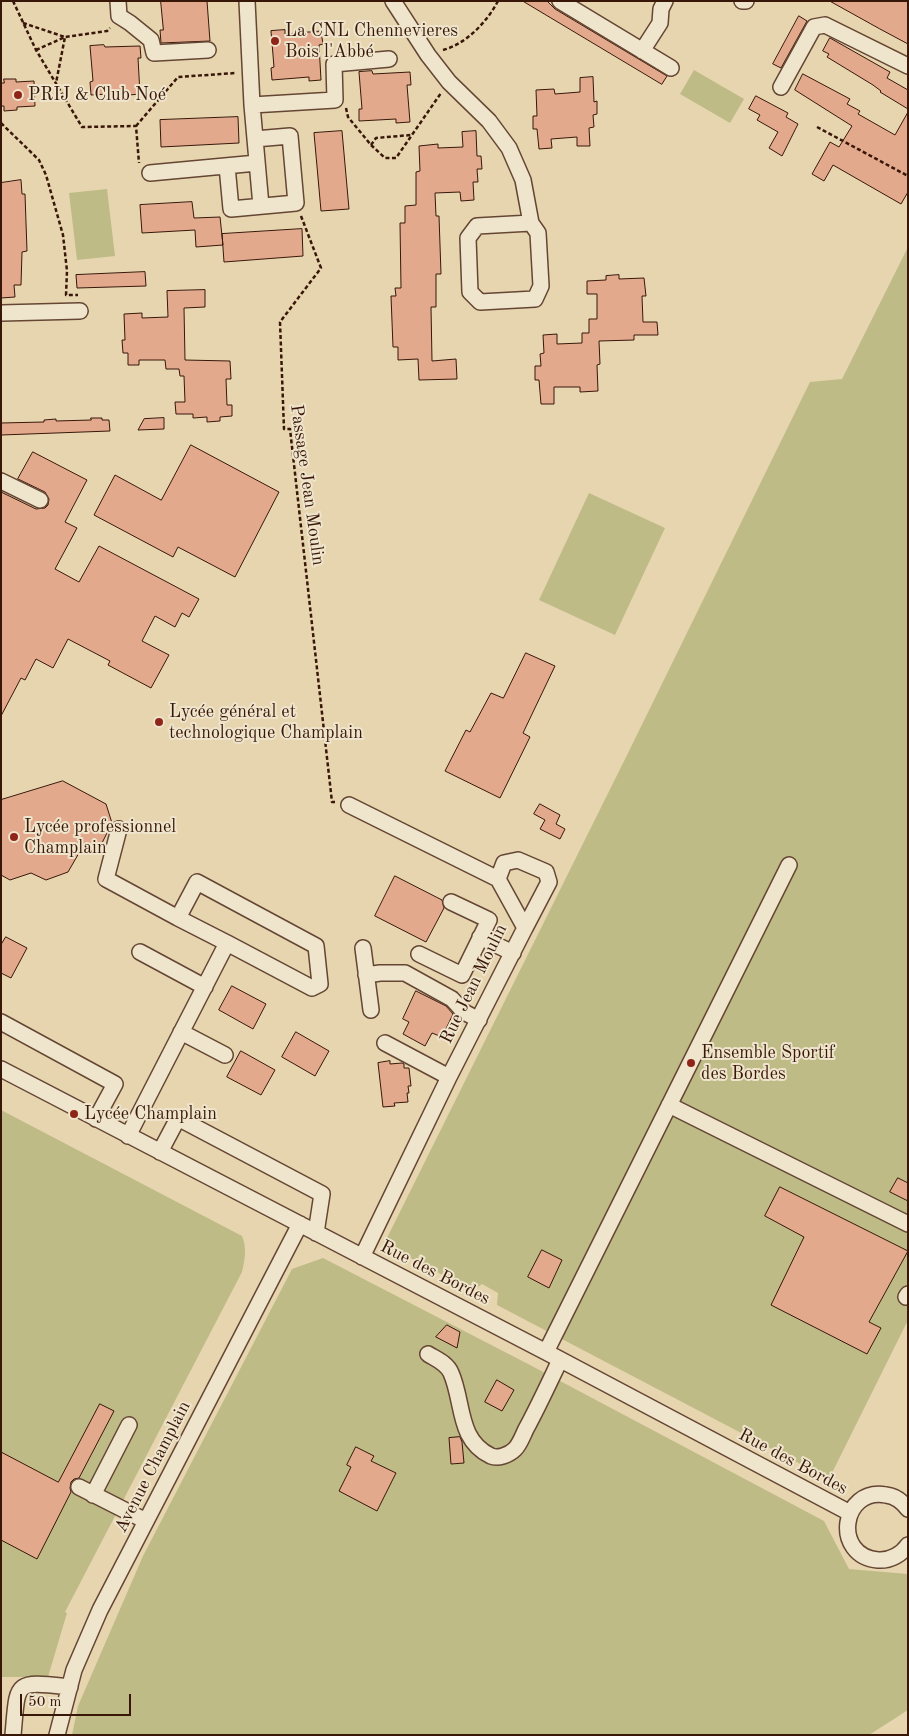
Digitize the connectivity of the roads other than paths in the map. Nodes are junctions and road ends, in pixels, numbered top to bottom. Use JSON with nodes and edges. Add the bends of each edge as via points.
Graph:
{"nodes":[{"id":1,"x":247,"y":1,"type":"edge"},
{"id":2,"x":251,"y":1,"type":"edge"},
{"id":3,"x":393,"y":1,"type":"edge"},
{"id":4,"x":560,"y":1,"type":"edge"},
{"id":5,"x":665,"y":1,"type":"edge"},
{"id":6,"x":742,"y":1,"type":"edge"},
{"id":7,"x":746,"y":1,"type":"edge"},
{"id":8,"x":118,"y":8,"type":"edge"},
{"id":9,"x":208,"y":50,"type":"dead end"},
{"id":10,"x":642,"y":51,"type":"junction"},
{"id":11,"x":389,"y":59,"type":"dead end"},
{"id":12,"x":908,"y":66,"type":"edge"},
{"id":13,"x":672,"y":68,"type":"dead end"},
{"id":14,"x":781,"y":87,"type":"dead end"},
{"id":15,"x":252,"y":105,"type":"junction"},
{"id":16,"x":255,"y":139,"type":"junction"},
{"id":17,"x":257,"y":163,"type":"junction"},
{"id":18,"x":227,"y":166,"type":"junction"},
{"id":19,"x":150,"y":173,"type":"road end"},
{"id":20,"x":261,"y":206,"type":"junction"},
{"id":21,"x":530,"y":223,"type":"junction"},
{"id":22,"x":80,"y":311,"type":"dead end"},
{"id":23,"x":1,"y":313,"type":"edge"},
{"id":24,"x":1,"y":481,"type":"edge"},
{"id":25,"x":40,"y":500,"type":"dead end"},
{"id":26,"x":349,"y":805,"type":"road end"},
{"id":27,"x":119,"y":829,"type":"dead end"},
{"id":28,"x":789,"y":865,"type":"dead end"},
{"id":29,"x":498,"y":879,"type":"junction"},
{"id":30,"x":452,"y":902,"type":"dead end"},
{"id":31,"x":178,"y":918,"type":"junction"},
{"id":32,"x":525,"y":928,"type":"junction"},
{"id":33,"x":480,"y":937,"type":"junction"},
{"id":34,"x":227,"y":943,"type":"junction"},
{"id":35,"x":363,"y":948,"type":"dead end"},
{"id":36,"x":140,"y":952,"type":"dead end"},
{"id":37,"x":513,"y":953,"type":"junction"},
{"id":38,"x":419,"y":954,"type":"dead end"},
{"id":39,"x":366,"y":975,"type":"junction"},
{"id":40,"x":205,"y":987,"type":"junction"},
{"id":41,"x":370,"y":1010,"type":"dead end"},
{"id":42,"x":479,"y":1020,"type":"junction"},
{"id":43,"x":1,"y":1022,"type":"edge"},
{"id":44,"x":181,"y":1032,"type":"junction"},
{"id":45,"x":384,"y":1043,"type":"dead end"},
{"id":46,"x":225,"y":1055,"type":"dead end"},
{"id":47,"x":1,"y":1068,"type":"edge"},
{"id":48,"x":449,"y":1077,"type":"junction"},
{"id":49,"x":669,"y":1105,"type":"junction"},
{"id":50,"x":96,"y":1119,"type":"junction"},
{"id":51,"x":128,"y":1136,"type":"junction"},
{"id":52,"x":160,"y":1152,"type":"junction"},
{"id":53,"x":300,"y":1224,"type":"junction"},
{"id":54,"x":908,"y":1224,"type":"edge"},
{"id":55,"x":316,"y":1232,"type":"junction"},
{"id":56,"x":362,"y":1257,"type":"junction"},
{"id":57,"x":546,"y":1352,"type":"junction"},
{"id":58,"x":428,"y":1354,"type":"dead end"},
{"id":59,"x":560,"y":1360,"type":"junction"},
{"id":60,"x":129,"y":1425,"type":"dead end"},
{"id":61,"x":79,"y":1487,"type":"dead end"},
{"id":62,"x":93,"y":1495,"type":"junction"},
{"id":63,"x":908,"y":1509,"type":"edge"},
{"id":64,"x":850,"y":1513,"type":"junction"},
{"id":65,"x":146,"y":1522,"type":"junction"},
{"id":66,"x":908,"y":1545,"type":"edge"},
{"id":67,"x":70,"y":1687,"type":"junction"},
{"id":68,"x":13,"y":1735,"type":"edge"},
{"id":69,"x":57,"y":1735,"type":"edge"}],
"edges":[{"from":1,"to":2,"type":"street"},
{"from":1,"to":15,"type":"street"},
{"from":3,"to":21,"type":"street","via":[[449,82],[489,121],[509,148],[522,180]]},
{"from":4,"to":10,"type":"street"},
{"from":5,"to":10,"type":"street","via":[[660,23]]},
{"from":6,"to":7,"type":"street"},
{"from":8,"to":9,"type":"street","via":[[151,40],[154,53]]},
{"from":10,"to":13,"type":"street"},
{"from":11,"to":15,"type":"street","via":[[334,64],[335,100]]},
{"from":12,"to":14,"type":"street","via":[[825,25],[814,27]]},
{"from":15,"to":16,"type":"street"},
{"from":16,"to":17,"type":"street"},
{"from":16,"to":20,"type":"street","via":[[290,136],[296,203]]},
{"from":17,"to":18,"type":"street"},
{"from":17,"to":20,"type":"street"},
{"from":18,"to":19,"type":"street"},
{"from":18,"to":20,"type":"street","via":[[231,208]]},
{"from":21,"to":21,"type":"street","via":[[478,226],[468,238],[470,292],[480,302],[535,299],[541,286],[538,233]]},
{"from":22,"to":23,"type":"street"},
{"from":24,"to":25,"type":"street"},
{"from":26,"to":29,"type":"street"},
{"from":27,"to":31,"type":"street","via":[[106,879]]},
{"from":28,"to":49,"type":"street"},
{"from":29,"to":32,"type":"street","name":"Rue Jean Moulin"},
{"from":29,"to":32,"type":"street","via":[[504,863],[518,860],[546,872],[549,882]]},
{"from":30,"to":33,"type":"street","via":[[489,920]]},
{"from":31,"to":34,"type":"street"},
{"from":31,"to":34,"type":"street","via":[[197,882],[316,946],[320,984],[312,988]]},
{"from":32,"to":37,"type":"street","name":"Rue Jean Moulin"},
{"from":33,"to":37,"type":"street"},
{"from":33,"to":38,"type":"street","via":[[462,976]]},
{"from":34,"to":40,"type":"street"},
{"from":35,"to":39,"type":"street"},
{"from":36,"to":40,"type":"street"},
{"from":37,"to":42,"type":"street","name":"Rue Jean Moulin"},
{"from":39,"to":41,"type":"street"},
{"from":39,"to":42,"type":"street","via":[[405,973],[452,999],[464,1012]]},
{"from":40,"to":44,"type":"street"},
{"from":42,"to":48,"type":"street","name":"Rue Jean Moulin"},
{"from":43,"to":50,"type":"street","via":[[115,1084]]},
{"from":44,"to":46,"type":"street"},
{"from":44,"to":51,"type":"street"},
{"from":45,"to":48,"type":"street"},
{"from":47,"to":50,"type":"street","name":"Rue des Bordes"},
{"from":48,"to":56,"type":"street","name":"Rue Jean Moulin"},
{"from":49,"to":54,"type":"street"},
{"from":49,"to":57,"type":"street"},
{"from":50,"to":51,"type":"street","name":"Rue des Bordes"},
{"from":51,"to":52,"type":"street","name":"Rue des Bordes"},
{"from":52,"to":53,"type":"street","name":"Rue des Bordes"},
{"from":52,"to":55,"type":"street","via":[[178,1118],[322,1194]]},
{"from":53,"to":55,"type":"street","name":"Rue des Bordes"},
{"from":53,"to":65,"type":"street","name":"Avenue Champlain"},
{"from":55,"to":56,"type":"street","name":"Rue des Bordes"},
{"from":56,"to":57,"type":"street","name":"Rue des Bordes"},
{"from":57,"to":59,"type":"street","name":"Rue des Bordes"},
{"from":58,"to":59,"type":"street","via":[[451,1371],[466,1432],[482,1452],[493,1458],[505,1456],[515,1449]]},
{"from":59,"to":64,"type":"street","name":"Rue des Bordes"},
{"from":60,"to":62,"type":"street"},
{"from":61,"to":62,"type":"street"},
{"from":62,"to":65,"type":"street"},
{"from":63,"to":64,"type":"street","via":[[898,1499],[880,1494],[867,1496]]},
{"from":64,"to":66,"type":"street","via":[[847,1524],[852,1544],[868,1558],[887,1559],[898,1555]]},
{"from":65,"to":67,"type":"street","name":"Avenue Champlain","via":[[100,1610]]},
{"from":67,"to":68,"type":"street","via":[[33,1683],[23,1686],[17,1693]]},
{"from":67,"to":69,"type":"street","name":"Avenue Champlain"}]}
